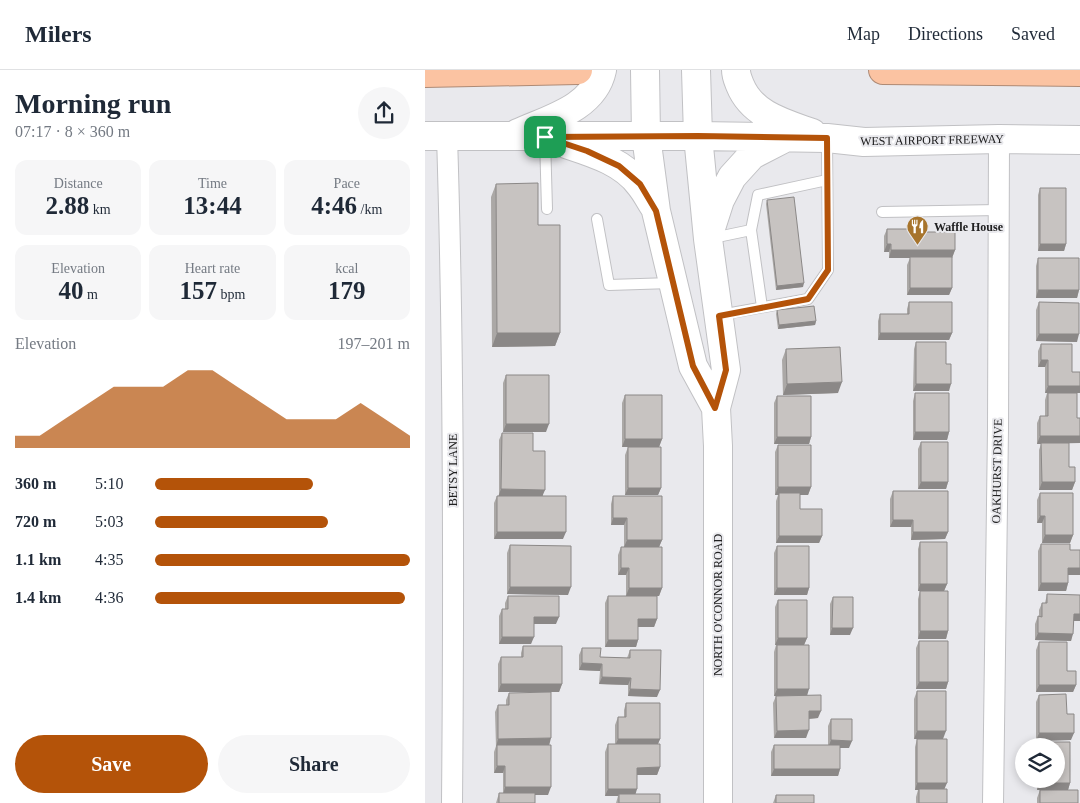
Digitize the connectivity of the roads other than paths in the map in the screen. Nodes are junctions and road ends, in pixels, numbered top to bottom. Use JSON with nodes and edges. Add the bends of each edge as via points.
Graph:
{"nodes":[{"id":1,"x":578,"y":70,"type":"edge"},
{"id":2,"x":602,"y":70,"type":"edge"},
{"id":3,"x":645,"y":70,"type":"edge"},
{"id":4,"x":697,"y":70,"type":"edge"},
{"id":5,"x":736,"y":70,"type":"edge"},
{"id":6,"x":883,"y":70,"type":"edge"},
{"id":7,"x":519,"y":71,"type":"edge"},
{"id":8,"x":1080,"y":72,"type":"edge"},
{"id":9,"x":425,"y":73,"type":"edge"},
{"id":10,"x":436,"y":136,"type":"edge"},
{"id":11,"x":647,"y":136,"type":"junction"},
{"id":12,"x":698,"y":136,"type":"junction"},
{"id":13,"x":508,"y":137,"type":"junction"},
{"id":14,"x":545,"y":137,"type":"junction"},
{"id":15,"x":784,"y":138,"type":"junction"},
{"id":16,"x":827,"y":138,"type":"junction"},
{"id":17,"x":999,"y":139,"type":"junction"},
{"id":18,"x":1080,"y":140,"type":"edge"},
{"id":19,"x":827,"y":180,"type":"junction"},
{"id":20,"x":547,"y":208,"type":"dead end"},
{"id":21,"x":998,"y":210,"type":"junction"},
{"id":22,"x":656,"y":211,"type":"junction"},
{"id":23,"x":882,"y":212,"type":"dead end"},
{"id":24,"x":597,"y":219,"type":"dead end"},
{"id":25,"x":751,"y":230,"type":"junction"},
{"id":26,"x":708,"y":239,"type":"junction"},
{"id":27,"x":674,"y":283,"type":"junction"},
{"id":28,"x":762,"y":307,"type":"junction"},
{"id":29,"x":719,"y":316,"type":"junction"},
{"id":30,"x":715,"y":408,"type":"junction"},
{"id":31,"x":452,"y":803,"type":"edge"},
{"id":32,"x":718,"y":803,"type":"edge"},
{"id":33,"x":993,"y":803,"type":"edge"}],
"edges":[{"from":1,"to":7,"type":"highway"},
{"from":2,"to":13,"type":"main road","via":[[588,97],[571,110]]},
{"from":3,"to":11,"type":"main road","name":"NORTH O'CONNOR ROAD"},
{"from":4,"to":12,"type":"main road","name":"NORTH O'CONNOR ROAD"},
{"from":5,"to":16,"type":"main road","via":[[745,97],[757,109]]},
{"from":6,"to":8,"type":"highway"},
{"from":7,"to":9,"type":"highway"},
{"from":10,"to":13,"type":"main road","name":"WEST AIRPORT FREEWAY"},
{"from":10,"to":31,"type":"street","name":"BETSY LANE","via":[[452,314]]},
{"from":11,"to":12,"type":"main road","name":"WEST AIRPORT FREEWAY"},
{"from":11,"to":14,"type":"main road","name":"WEST AIRPORT FREEWAY"},
{"from":11,"to":22,"type":"main road","name":"NORTH O'CONNOR ROAD"},
{"from":12,"to":15,"type":"main road","name":"WEST AIRPORT FREEWAY"},
{"from":12,"to":26,"type":"main road","name":"NORTH O'CONNOR ROAD"},
{"from":13,"to":14,"type":"main road","name":"WEST AIRPORT FREEWAY"},
{"from":14,"to":20,"type":"lane"},
{"from":14,"to":22,"type":"main road","via":[[619,166],[640,184]]},
{"from":15,"to":16,"type":"main road","name":"WEST AIRPORT FREEWAY"},
{"from":15,"to":26,"type":"main road","via":[[753,155],[732,177],[720,200]]},
{"from":16,"to":17,"type":"main road","name":"WEST AIRPORT FREEWAY","via":[[864,142]]},
{"from":16,"to":19,"type":"lane"},
{"from":17,"to":18,"type":"main road","name":"WEST AIRPORT FREEWAY"},
{"from":17,"to":21,"type":"street","name":"OAKHURST DRIVE"},
{"from":19,"to":25,"type":"lane","via":[[758,195]]},
{"from":19,"to":28,"type":"lane","via":[[828,270],[808,299]]},
{"from":21,"to":23,"type":"lane"},
{"from":21,"to":33,"type":"street","name":"OAKHURST DRIVE"},
{"from":22,"to":27,"type":"main road","name":"NORTH O'CONNOR ROAD"},
{"from":24,"to":27,"type":"lane","via":[[609,285]]},
{"from":25,"to":26,"type":"lane"},
{"from":25,"to":28,"type":"lane"},
{"from":26,"to":29,"type":"main road","name":"NORTH O'CONNOR ROAD"},
{"from":27,"to":30,"type":"main road","name":"NORTH O'CONNOR ROAD","via":[[693,366]]},
{"from":28,"to":29,"type":"lane"},
{"from":29,"to":30,"type":"main road","name":"NORTH O'CONNOR ROAD","via":[[726,370]]},
{"from":30,"to":32,"type":"main road","name":"NORTH O'CONNOR ROAD","via":[[718,446]]}]}
